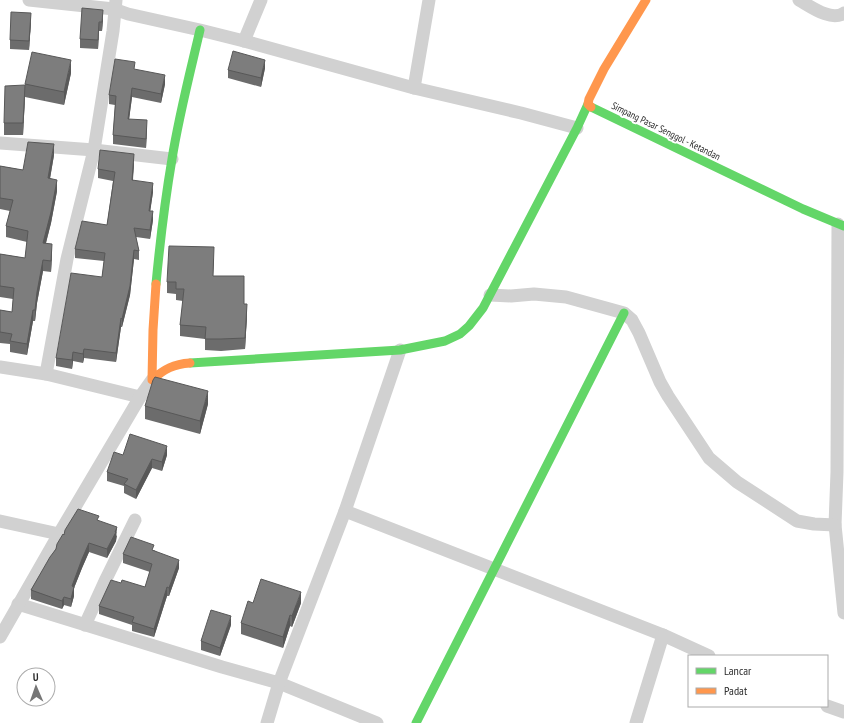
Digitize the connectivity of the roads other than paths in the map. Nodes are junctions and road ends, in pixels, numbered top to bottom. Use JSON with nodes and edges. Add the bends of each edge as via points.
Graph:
{"nodes":[{"id":1,"x":29,"y":0,"type":"edge"},
{"id":2,"x":261,"y":0,"type":"edge"},
{"id":3,"x":429,"y":0,"type":"edge"},
{"id":4,"x":646,"y":0,"type":"edge"},
{"id":5,"x":798,"y":0,"type":"edge"},
{"id":6,"x":115,"y":5,"type":"edge"},
{"id":7,"x":844,"y":13,"type":"edge"},
{"id":8,"x":200,"y":30,"type":"junction"},
{"id":9,"x":244,"y":41,"type":"junction"},
{"id":10,"x":414,"y":88,"type":"junction"},
{"id":11,"x":588,"y":104,"type":"junction"},
{"id":12,"x":577,"y":128,"type":"junction"},
{"id":13,"x":0,"y":143,"type":"edge"},
{"id":14,"x":94,"y":150,"type":"junction"},
{"id":15,"x":172,"y":159,"type":"junction"},
{"id":16,"x":841,"y":225,"type":"edge"},
{"id":17,"x":490,"y":295,"type":"junction"},
{"id":18,"x":624,"y":313,"type":"junction"},
{"id":19,"x":400,"y":350,"type":"junction"},
{"id":20,"x":0,"y":367,"type":"edge"},
{"id":21,"x":46,"y":374,"type":"junction"},
{"id":22,"x":152,"y":380,"type":"junction"},
{"id":23,"x":140,"y":397,"type":"junction"},
{"id":24,"x":345,"y":511,"type":"junction"},
{"id":25,"x":135,"y":520,"type":"dead end"},
{"id":26,"x":0,"y":521,"type":"edge"},
{"id":27,"x":835,"y":525,"type":"junction"},
{"id":28,"x":59,"y":534,"type":"junction"},
{"id":29,"x":840,"y":541,"type":"edge"},
{"id":30,"x":494,"y":569,"type":"junction"},
{"id":31,"x":18,"y":604,"type":"junction"},
{"id":32,"x":844,"y":612,"type":"edge"},
{"id":33,"x":85,"y":625,"type":"junction"},
{"id":34,"x":662,"y":635,"type":"junction"},
{"id":35,"x":0,"y":637,"type":"edge"},
{"id":36,"x":707,"y":655,"type":"edge"},
{"id":37,"x":279,"y":682,"type":"junction"},
{"id":38,"x":828,"y":706,"type":"edge"},
{"id":39,"x":844,"y":712,"type":"edge"},
{"id":40,"x":267,"y":723,"type":"edge"},
{"id":41,"x":377,"y":723,"type":"edge"},
{"id":42,"x":416,"y":723,"type":"edge"},
{"id":43,"x":636,"y":723,"type":"edge"}],
"edges":[{"from":1,"to":6,"type":"street"},
{"from":2,"to":9,"type":"street"},
{"from":3,"to":10,"type":"street"},
{"from":4,"to":11,"type":"street","via":[[604,69]]},
{"from":5,"to":7,"type":"street","via":[[831,16]]},
{"from":6,"to":8,"type":"street","via":[[150,19]]},
{"from":6,"to":14,"type":"street"},
{"from":8,"to":9,"type":"street"},
{"from":8,"to":15,"type":"street"},
{"from":9,"to":10,"type":"street"},
{"from":10,"to":12,"type":"street"},
{"from":11,"to":12,"type":"street"},
{"from":11,"to":16,"type":"street","name":"Simpang Pasar Senggol - Ketandan","via":[[796,206]]},
{"from":12,"to":17,"type":"street"},
{"from":13,"to":14,"type":"street"},
{"from":14,"to":15,"type":"street"},
{"from":14,"to":21,"type":"street","via":[[67,259]]},
{"from":15,"to":22,"type":"street","via":[[159,252]]},
{"from":16,"to":27,"type":"street"},
{"from":17,"to":18,"type":"street","via":[[534,294],[566,297]]},
{"from":17,"to":19,"type":"street","via":[[483,308],[460,334],[445,341]]},
{"from":18,"to":27,"type":"street","via":[[632,320],[639,333],[668,396],[709,458],[737,482],[797,521]]},
{"from":18,"to":30,"type":"street"},
{"from":19,"to":22,"type":"street","via":[[180,364],[160,372]]},
{"from":19,"to":24,"type":"street"},
{"from":20,"to":21,"type":"street"},
{"from":21,"to":23,"type":"street"},
{"from":22,"to":23,"type":"street"},
{"from":23,"to":28,"type":"street"},
{"from":24,"to":30,"type":"street"},
{"from":24,"to":37,"type":"street"},
{"from":25,"to":33,"type":"street"},
{"from":26,"to":28,"type":"street"},
{"from":27,"to":29,"type":"street"},
{"from":28,"to":31,"type":"street"},
{"from":29,"to":32,"type":"street"},
{"from":30,"to":34,"type":"street"},
{"from":30,"to":42,"type":"street"},
{"from":31,"to":33,"type":"street"},
{"from":31,"to":35,"type":"street"},
{"from":33,"to":37,"type":"street"},
{"from":34,"to":36,"type":"street"},
{"from":34,"to":43,"type":"street"},
{"from":37,"to":40,"type":"street"},
{"from":37,"to":41,"type":"street"},
{"from":38,"to":39,"type":"street"}]}
